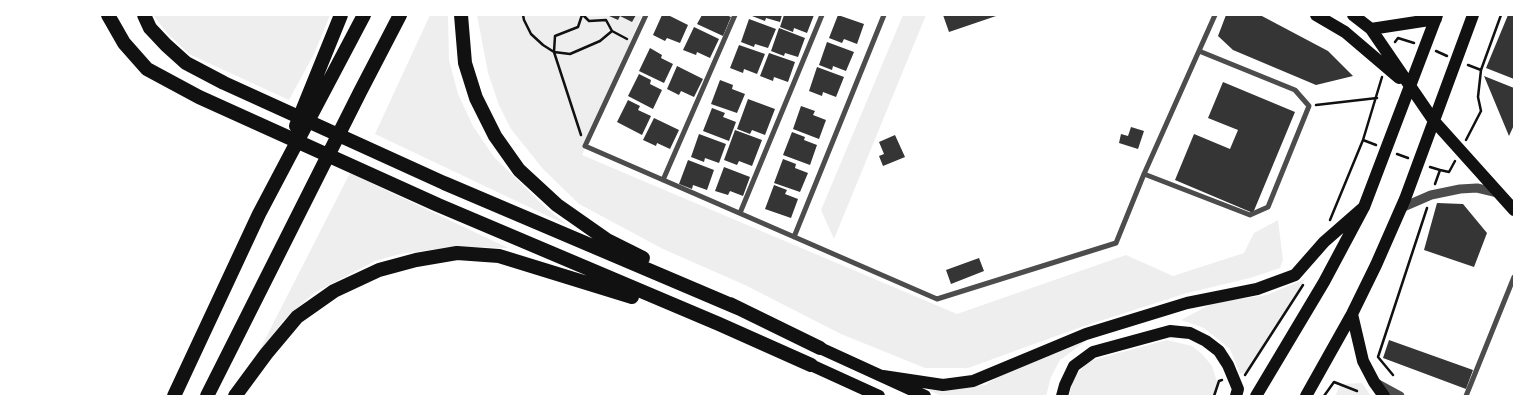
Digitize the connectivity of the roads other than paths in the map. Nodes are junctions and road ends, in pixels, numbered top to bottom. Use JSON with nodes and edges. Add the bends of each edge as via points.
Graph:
{"nodes":[{"id":1,"x":108,"y":15,"type":"edge"},
{"id":2,"x":144,"y":15,"type":"edge"},
{"id":3,"x":341,"y":15,"type":"edge"},
{"id":4,"x":364,"y":15,"type":"edge"},
{"id":5,"x":400,"y":15,"type":"edge"},
{"id":6,"x":460,"y":15,"type":"edge"},
{"id":7,"x":646,"y":15,"type":"edge"},
{"id":8,"x":734,"y":15,"type":"edge"},
{"id":9,"x":822,"y":15,"type":"edge"},
{"id":10,"x":884,"y":15,"type":"edge"},
{"id":11,"x":1215,"y":15,"type":"edge"},
{"id":12,"x":1316,"y":15,"type":"edge"},
{"id":13,"x":1353,"y":15,"type":"edge"},
{"id":14,"x":1473,"y":15,"type":"edge"},
{"id":15,"x":1436,"y":17,"type":"edge"},
{"id":16,"x":1371,"y":29,"type":"junction"},
{"id":17,"x":1199,"y":51,"type":"junction"},
{"id":18,"x":1409,"y":86,"type":"junction"},
{"id":19,"x":1434,"y":121,"type":"junction"},
{"id":20,"x":1144,"y":174,"type":"junction"},
{"id":21,"x":663,"y":180,"type":"junction"},
{"id":22,"x":1498,"y":193,"type":"junction"},
{"id":23,"x":1364,"y":207,"type":"junction"},
{"id":24,"x":1401,"y":208,"type":"junction"},
{"id":25,"x":1514,"y":210,"type":"edge"},
{"id":26,"x":740,"y":213,"type":"junction"},
{"id":27,"x":259,"y":214,"type":"junction"},
{"id":28,"x":794,"y":237,"type":"junction"},
{"id":29,"x":1514,"y":277,"type":"edge"},
{"id":30,"x":738,"y":308,"type":"junction"},
{"id":31,"x":1352,"y":314,"type":"junction"},
{"id":32,"x":719,"y":324,"type":"junction"},
{"id":33,"x":820,"y":348,"type":"joint"},
{"id":34,"x":810,"y":365,"type":"joint"},
{"id":35,"x":883,"y":376,"type":"junction"},
{"id":36,"x":842,"y":378,"type":"junction"},
{"id":37,"x":1374,"y":382,"type":"junction"},
{"id":38,"x":174,"y":396,"type":"edge"},
{"id":39,"x":207,"y":396,"type":"edge"},
{"id":40,"x":235,"y":396,"type":"edge"},
{"id":41,"x":864,"y":396,"type":"edge"},
{"id":42,"x":879,"y":396,"type":"edge"},
{"id":43,"x":925,"y":396,"type":"edge"},
{"id":44,"x":1062,"y":396,"type":"edge"},
{"id":45,"x":1236,"y":396,"type":"edge"},
{"id":46,"x":1256,"y":396,"type":"edge"},
{"id":47,"x":1306,"y":396,"type":"edge"},
{"id":48,"x":1384,"y":396,"type":"edge"},
{"id":49,"x":1400,"y":396,"type":"edge"},
{"id":50,"x":1466,"y":396,"type":"edge"}],
"edges":[{"from":1,"to":32,"type":"highway","via":[[124,43],[147,69],[198,97],[438,205]]},
{"from":2,"to":30,"type":"highway","via":[[150,28],[186,63],[224,84],[444,183]]},
{"from":3,"to":27,"type":"highway"},
{"from":4,"to":27,"type":"highway"},
{"from":5,"to":39,"type":"highway"},
{"from":6,"to":30,"type":"highway","via":[[465,63],[476,98],[494,136],[519,170],[557,205],[607,240]]},
{"from":7,"to":21,"type":"street","via":[[585,146]]},
{"from":8,"to":21,"type":"street"},
{"from":9,"to":26,"type":"street"},
{"from":10,"to":28,"type":"street"},
{"from":11,"to":17,"type":"street"},
{"from":12,"to":18,"type":"main road","via":[[1345,32]]},
{"from":13,"to":16,"type":"main road"},
{"from":14,"to":19,"type":"main road"},
{"from":15,"to":16,"type":"main road"},
{"from":15,"to":18,"type":"main road"},
{"from":16,"to":18,"type":"main road"},
{"from":17,"to":20,"type":"street"},
{"from":17,"to":20,"type":"street","via":[[1295,90],[1309,106],[1268,207],[1250,215]]},
{"from":18,"to":19,"type":"main road"},
{"from":18,"to":23,"type":"main road"},
{"from":19,"to":22,"type":"main road"},
{"from":19,"to":24,"type":"main road"},
{"from":20,"to":28,"type":"street","via":[[1116,243],[937,299]]},
{"from":21,"to":26,"type":"street"},
{"from":22,"to":24,"type":"street","via":[[1477,188],[1460,189],[1431,195]]},
{"from":22,"to":25,"type":"main road"},
{"from":23,"to":35,"type":"main road","via":[[1324,242],[1296,275],[1257,289],[1187,303],[1086,334],[973,380],[943,385]]},
{"from":23,"to":46,"type":"main road"},
{"from":24,"to":31,"type":"main road"},
{"from":26,"to":28,"type":"street"},
{"from":27,"to":38,"type":"highway"},
{"from":29,"to":50,"type":"street"},
{"from":30,"to":33,"type":"highway"},
{"from":31,"to":37,"type":"main road","via":[[1363,361]]},
{"from":31,"to":47,"type":"main road"},
{"from":32,"to":34,"type":"highway"},
{"from":32,"to":40,"type":"highway","via":[[499,256],[458,253],[379,270],[334,291],[297,318]]},
{"from":33,"to":35,"type":"main road"},
{"from":34,"to":36,"type":"main road"},
{"from":35,"to":43,"type":"main road"},
{"from":36,"to":41,"type":"main road"},
{"from":36,"to":42,"type":"main road"},
{"from":37,"to":48,"type":"main road"},
{"from":37,"to":49,"type":"street"},
{"from":44,"to":45,"type":"main road","via":[[1074,366],[1093,352],[1170,331],[1190,333],[1219,351],[1238,389]]}]}
